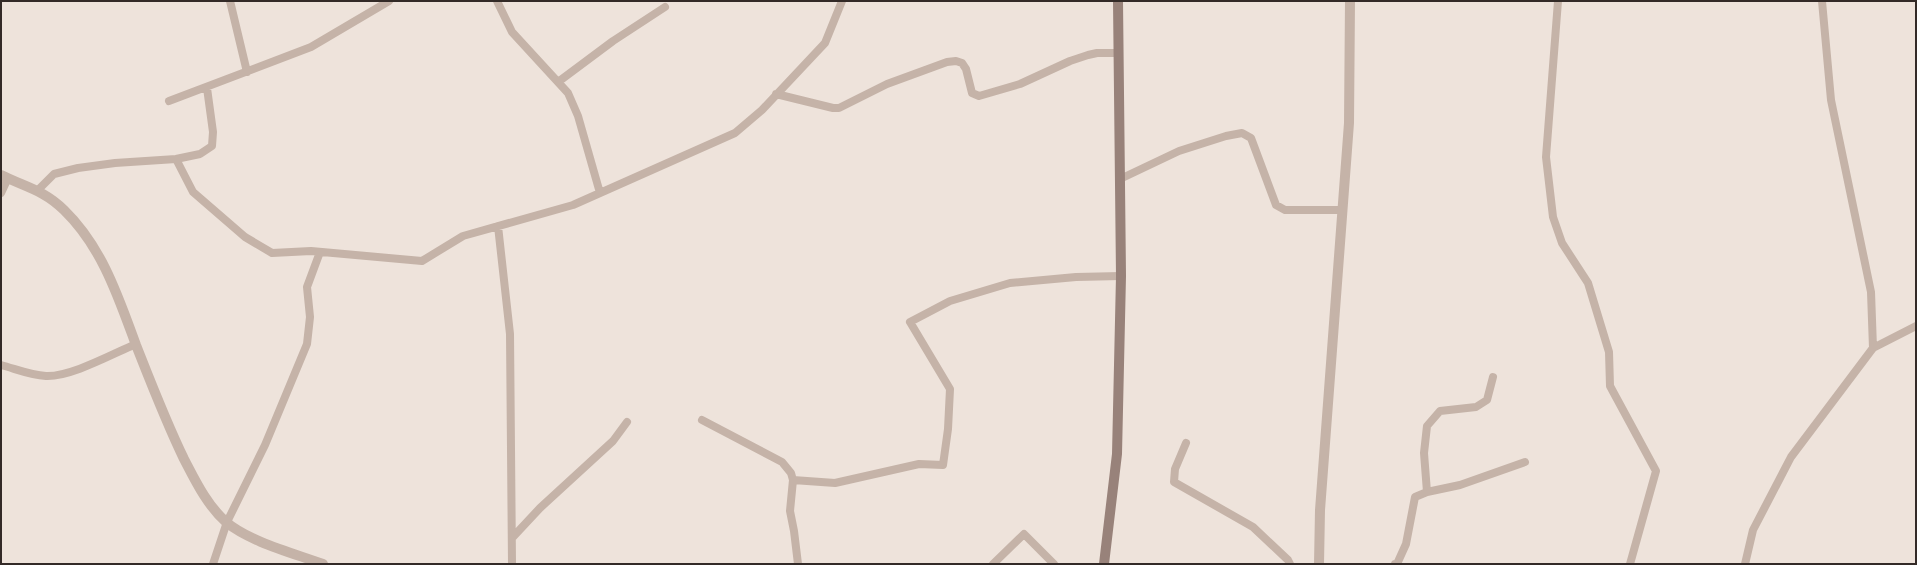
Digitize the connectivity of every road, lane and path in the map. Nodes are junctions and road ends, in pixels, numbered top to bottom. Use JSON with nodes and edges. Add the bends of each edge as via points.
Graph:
{"nodes":[{"id":1,"x":230,"y":1,"type":"edge"},
{"id":2,"x":389,"y":1,"type":"edge"},
{"id":3,"x":497,"y":1,"type":"edge"},
{"id":4,"x":842,"y":1,"type":"edge"},
{"id":5,"x":1118,"y":1,"type":"edge"},
{"id":6,"x":1350,"y":1,"type":"edge"},
{"id":7,"x":1558,"y":1,"type":"edge"},
{"id":8,"x":1822,"y":1,"type":"edge"},
{"id":9,"x":664,"y":7,"type":"dead end"},
{"id":10,"x":1119,"y":53,"type":"junction"},
{"id":11,"x":247,"y":72,"type":"junction"},
{"id":12,"x":558,"y":82,"type":"junction"},
{"id":13,"x":208,"y":88,"type":"junction"},
{"id":14,"x":776,"y":94,"type":"junction"},
{"id":15,"x":169,"y":101,"type":"dead end"},
{"id":16,"x":176,"y":159,"type":"junction"},
{"id":17,"x":4,"y":177,"type":"edge"},
{"id":18,"x":1120,"y":179,"type":"junction"},
{"id":19,"x":38,"y":190,"type":"junction"},
{"id":20,"x":1,"y":193,"type":"edge"},
{"id":21,"x":600,"y":193,"type":"junction"},
{"id":22,"x":1343,"y":210,"type":"junction"},
{"id":23,"x":498,"y":226,"type":"junction"},
{"id":24,"x":320,"y":252,"type":"junction"},
{"id":25,"x":1122,"y":276,"type":"junction"},
{"id":26,"x":1916,"y":326,"type":"edge"},
{"id":27,"x":136,"y":344,"type":"junction"},
{"id":28,"x":1873,"y":348,"type":"junction"},
{"id":29,"x":1,"y":365,"type":"edge"},
{"id":30,"x":1493,"y":377,"type":"dead end"},
{"id":31,"x":702,"y":420,"type":"dead end"},
{"id":32,"x":627,"y":422,"type":"dead end"},
{"id":33,"x":1186,"y":443,"type":"dead end"},
{"id":34,"x":1525,"y":462,"type":"dead end"},
{"id":35,"x":793,"y":480,"type":"junction"},
{"id":36,"x":1427,"y":492,"type":"junction"},
{"id":37,"x":227,"y":522,"type":"junction"},
{"id":38,"x":512,"y":538,"type":"junction"},
{"id":39,"x":213,"y":564,"type":"edge"},
{"id":40,"x":323,"y":564,"type":"edge"},
{"id":41,"x":512,"y":564,"type":"edge"},
{"id":42,"x":798,"y":564,"type":"edge"},
{"id":43,"x":993,"y":564,"type":"edge"},
{"id":44,"x":1054,"y":564,"type":"edge"},
{"id":45,"x":1104,"y":564,"type":"edge"},
{"id":46,"x":1290,"y":564,"type":"edge"},
{"id":47,"x":1319,"y":564,"type":"edge"},
{"id":48,"x":1396,"y":564,"type":"edge"},
{"id":49,"x":1630,"y":564,"type":"edge"},
{"id":50,"x":1746,"y":564,"type":"edge"}],
"edges":[{"from":1,"to":11,"type":"street"},
{"from":2,"to":11,"type":"street","via":[[311,48]]},
{"from":3,"to":12,"type":"street","via":[[512,32]]},
{"from":4,"to":14,"type":"street","via":[[825,44]]},
{"from":5,"to":10,"type":"main road"},
{"from":6,"to":22,"type":"street","via":[[1349,123]]},
{"from":7,"to":49,"type":"street","via":[[1546,157],[1553,217],[1562,243],[1588,283],[1611,360],[1610,386],[1656,471]]},
{"from":8,"to":28,"type":"street","via":[[1831,100],[1871,292]]},
{"from":9,"to":12,"type":"street"},
{"from":10,"to":14,"type":"street","via":[[1088,55],[1015,86],[979,96],[972,94],[966,69],[962,63],[956,61],[887,84],[839,108]]},
{"from":10,"to":18,"type":"main road"},
{"from":11,"to":13,"type":"street"},
{"from":12,"to":21,"type":"street","via":[[568,93],[578,116]]},
{"from":13,"to":15,"type":"street"},
{"from":13,"to":16,"type":"street","via":[[212,146],[200,154]]},
{"from":14,"to":21,"type":"street","via":[[735,133]]},
{"from":16,"to":19,"type":"street","via":[[78,168],[54,174]]},
{"from":16,"to":24,"type":"street","via":[[193,192],[245,237],[272,253]]},
{"from":17,"to":19,"type":"street"},
{"from":17,"to":20,"type":"street"},
{"from":18,"to":22,"type":"street","via":[[1179,151],[1226,136],[1242,134],[1251,138],[1276,205],[1285,210]]},
{"from":18,"to":25,"type":"main road"},
{"from":19,"to":27,"type":"street","via":[[63,209],[83,230],[98,253],[115,286]]},
{"from":21,"to":23,"type":"street","via":[[573,205]]},
{"from":22,"to":47,"type":"street","via":[[1320,510]]},
{"from":23,"to":24,"type":"street","via":[[463,236],[422,261]]},
{"from":23,"to":38,"type":"street","via":[[510,334]]},
{"from":24,"to":37,"type":"street","via":[[307,287],[310,317],[307,344],[264,445]]},
{"from":25,"to":35,"type":"street","via":[[1010,283],[950,301],[910,322],[950,389],[943,465],[919,464],[835,483]]},
{"from":25,"to":45,"type":"main road","via":[[1117,454]]},
{"from":26,"to":28,"type":"street"},
{"from":27,"to":29,"type":"street","via":[[70,372],[55,375],[32,374]]},
{"from":27,"to":37,"type":"street","via":[[171,432],[196,482],[210,506]]},
{"from":28,"to":50,"type":"street","via":[[1791,457],[1753,530]]},
{"from":30,"to":36,"type":"street","via":[[1487,400],[1476,407],[1440,411],[1427,426],[1424,453]]},
{"from":31,"to":35,"type":"street","via":[[782,462]]},
{"from":32,"to":38,"type":"street","via":[[613,442],[540,508]]},
{"from":33,"to":46,"type":"street","via":[[1174,469],[1174,482],[1253,527]]},
{"from":34,"to":36,"type":"street","via":[[1460,485]]},
{"from":35,"to":42,"type":"street","via":[[790,511]]},
{"from":36,"to":48,"type":"street","via":[[1415,497],[1406,544]]},
{"from":37,"to":39,"type":"street"},
{"from":37,"to":40,"type":"street","via":[[248,536]]},
{"from":38,"to":41,"type":"street"},
{"from":43,"to":44,"type":"street","via":[[1024,534]]}]}
